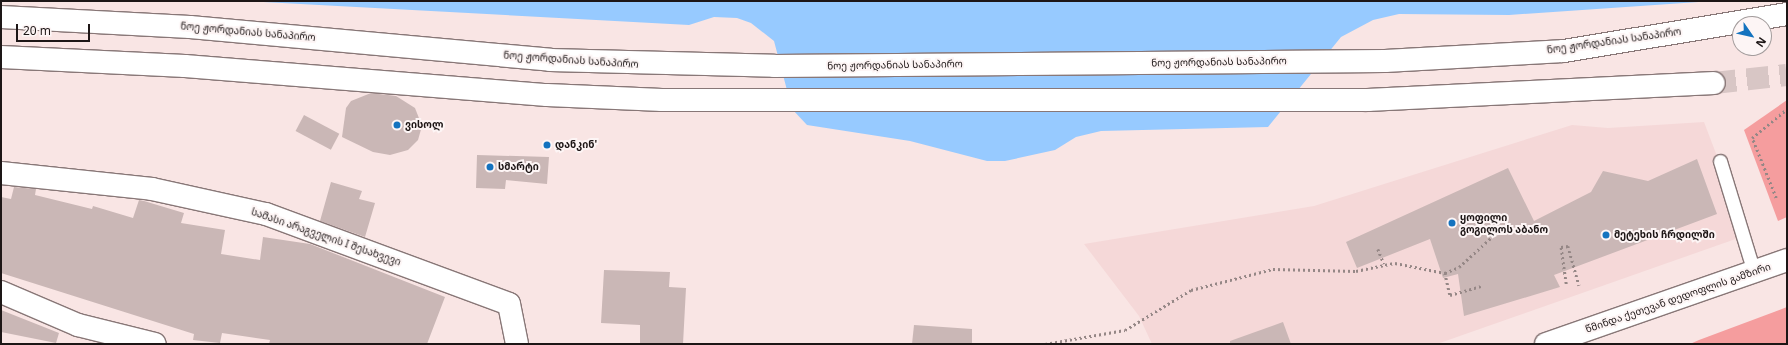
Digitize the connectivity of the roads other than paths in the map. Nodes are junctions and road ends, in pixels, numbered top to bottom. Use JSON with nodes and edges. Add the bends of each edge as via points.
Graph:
{"nodes":[{"id":1,"x":1787,"y":14,"type":"edge"},
{"id":2,"x":1,"y":17,"type":"edge"},
{"id":3,"x":1,"y":57,"type":"edge"},
{"id":4,"x":1714,"y":83,"type":"tunnel mouth"},
{"id":5,"x":1720,"y":161,"type":"dead end"},
{"id":6,"x":1,"y":173,"type":"edge"},
{"id":7,"x":1787,"y":260,"type":"edge"},
{"id":8,"x":1754,"y":272,"type":"junction"},
{"id":9,"x":1,"y":292,"type":"edge"},
{"id":10,"x":155,"y":344,"type":"edge"},
{"id":11,"x":517,"y":344,"type":"edge"},
{"id":12,"x":1546,"y":344,"type":"edge"}],
"edges":[{"from":1,"to":2,"type":"main road","name":"ნოე ჟორდანიას სანაპირო","via":[[1564,50],[1385,61],[774,66],[550,60],[190,27]]},
{"from":3,"to":4,"type":"main road","via":[[185,66],[547,95],[769,100],[1368,100]]},
{"from":5,"to":8,"type":"lane"},
{"from":6,"to":11,"type":"main road","name":"სამასი არაგველის I შესახვევი","via":[[152,188],[266,214],[509,304]]},
{"from":7,"to":8,"type":"main road","name":"წმინდა ქეთევან დედოფლის გამზირი"},
{"from":8,"to":12,"type":"main road","name":"წმინდა ქეთევან დედოფლის გამზირი"},
{"from":9,"to":10,"type":"main road","via":[[78,325]]}]}
